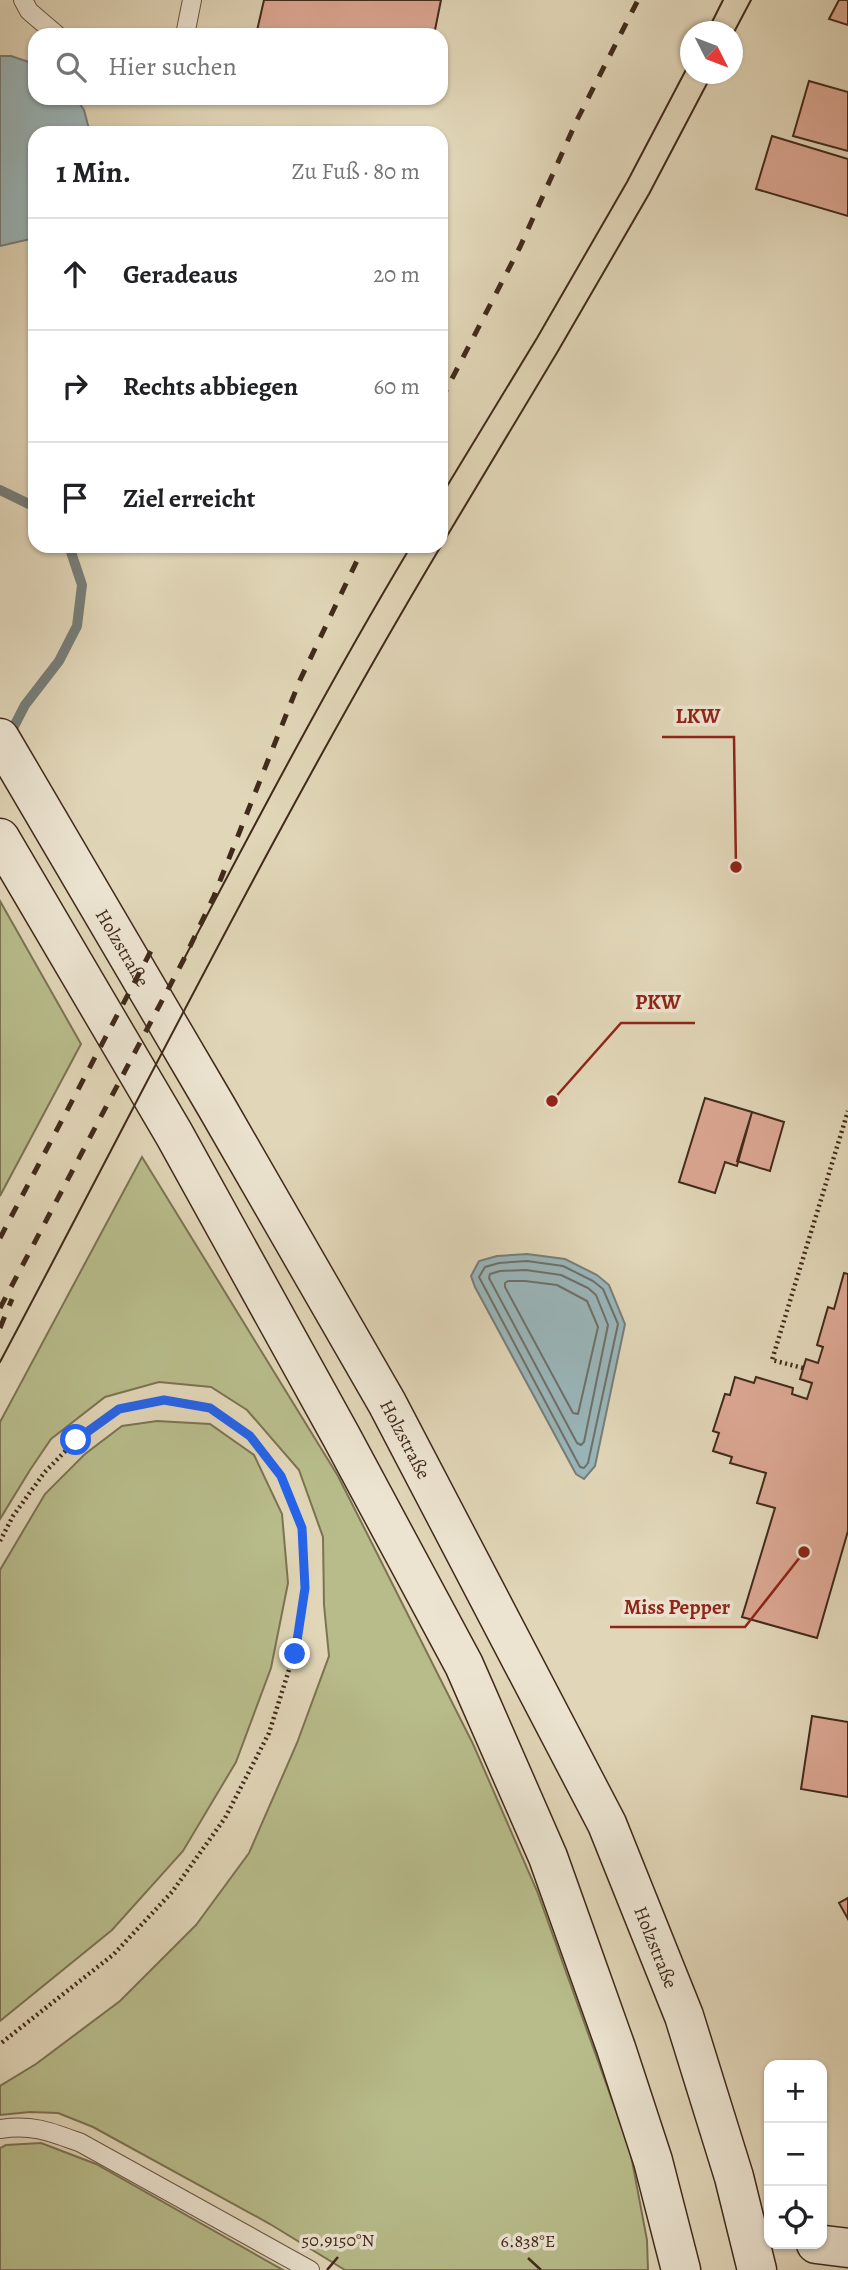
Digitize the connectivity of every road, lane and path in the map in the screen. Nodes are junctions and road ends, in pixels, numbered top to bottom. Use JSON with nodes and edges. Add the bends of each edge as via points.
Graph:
{"nodes":[{"id":1,"x":23,"y":0,"type":"edge"},
{"id":2,"x":192,"y":0,"type":"edge"},
{"id":3,"x":48,"y":28,"type":"edge"},
{"id":4,"x":186,"y":28,"type":"edge"},
{"id":5,"x":0,"y":738,"type":"edge"},
{"id":6,"x":3,"y":843,"type":"edge"},
{"id":7,"x":848,"y":1111,"type":"edge"},
{"id":8,"x":803,"y":1368,"type":"dead end"},
{"id":9,"x":0,"y":1541,"type":"edge"},
{"id":10,"x":0,"y":2044,"type":"edge"},
{"id":11,"x":0,"y":2129,"type":"edge"},
{"id":12,"x":734,"y":2177,"type":"junction"},
{"id":13,"x":764,"y":2212,"type":"edge"},
{"id":14,"x":827,"y":2245,"type":"edge"},
{"id":15,"x":848,"y":2248,"type":"edge"},
{"id":16,"x":310,"y":2270,"type":"edge"},
{"id":17,"x":681,"y":2270,"type":"edge"},
{"id":18,"x":757,"y":2270,"type":"edge"}],
"edges":[{"from":1,"to":3,"type":"lane","via":[[29,12]]},
{"from":2,"to":4,"type":"lane"},
{"from":5,"to":12,"type":"main road","name":"Holzstraße","via":[[387,1403],[607,1824],[684,2016]]},
{"from":6,"to":17,"type":"main road","via":[[174,1134],[464,1665],[553,1870],[649,2148]]},
{"from":7,"to":8,"type":"path","via":[[772,1360]]},
{"from":9,"to":10,"type":"path","via":[[44,1473],[76,1440],[119,1409],[164,1400],[210,1408],[250,1436],[281,1476],[302,1528],[305,1588],[295,1654],[269,1732],[225,1818],[172,1892],[114,1954]]},
{"from":11,"to":16,"type":"lane","via":[[42,2128],[81,2143]]},
{"from":12,"to":13,"type":"main road"},
{"from":12,"to":18,"type":"main road","name":"Holzstraße"},
{"from":14,"to":15,"type":"main road"}]}
